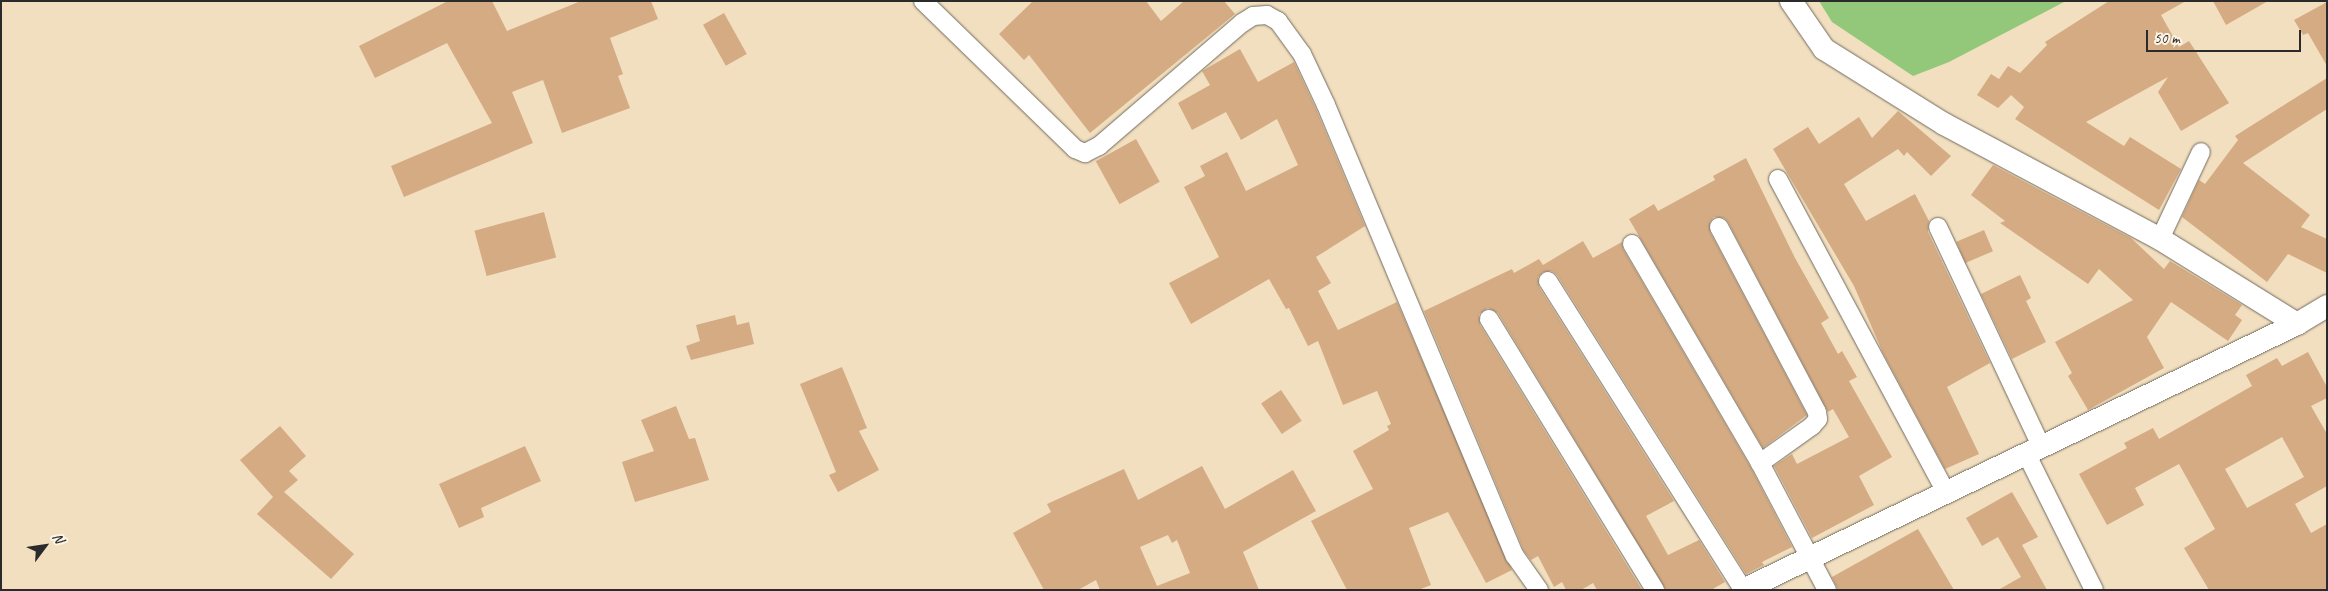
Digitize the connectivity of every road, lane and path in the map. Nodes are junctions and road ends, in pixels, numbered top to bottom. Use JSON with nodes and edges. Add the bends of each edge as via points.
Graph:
{"nodes":[{"id":1,"x":922,"y":1,"type":"edge"},
{"id":2,"x":1791,"y":1,"type":"edge"},
{"id":3,"x":2202,"y":152,"type":"dead end"},
{"id":4,"x":1778,"y":179,"type":"dead end"},
{"id":5,"x":1719,"y":227,"type":"dead end"},
{"id":6,"x":1938,"y":227,"type":"dead end"},
{"id":7,"x":2160,"y":239,"type":"junction"},
{"id":8,"x":1632,"y":244,"type":"dead end"},
{"id":9,"x":1548,"y":281,"type":"dead end"},
{"id":10,"x":2327,"y":306,"type":"edge"},
{"id":11,"x":1490,"y":319,"type":"dead end"},
{"id":12,"x":2297,"y":324,"type":"junction"},
{"id":13,"x":2034,"y":450,"type":"junction"},
{"id":14,"x":1760,"y":463,"type":"junction"},
{"id":15,"x":1946,"y":492,"type":"junction"},
{"id":16,"x":1808,"y":559,"type":"junction"},
{"id":17,"x":1538,"y":590,"type":"edge"},
{"id":18,"x":1656,"y":590,"type":"edge"},
{"id":19,"x":1743,"y":590,"type":"edge"},
{"id":20,"x":1827,"y":590,"type":"edge"},
{"id":21,"x":2094,"y":590,"type":"edge"}],
"edges":[{"from":1,"to":17,"type":"street","via":[[1076,150],[1085,153],[1099,146],[1242,23],[1253,16],[1267,15],[1278,21],[1302,54],[1326,106],[1514,556]]},
{"from":2,"to":7,"type":"street","via":[[1824,49],[1944,124]]},
{"from":3,"to":7,"type":"street"},
{"from":4,"to":15,"type":"street"},
{"from":5,"to":14,"type":"street","via":[[1817,412],[1818,420],[1812,426]]},
{"from":6,"to":13,"type":"street"},
{"from":7,"to":12,"type":"street"},
{"from":8,"to":14,"type":"street"},
{"from":9,"to":19,"type":"street"},
{"from":10,"to":12,"type":"street"},
{"from":11,"to":18,"type":"street"},
{"from":12,"to":13,"type":"street"},
{"from":13,"to":15,"type":"street"},
{"from":13,"to":21,"type":"street"},
{"from":14,"to":16,"type":"street"},
{"from":15,"to":16,"type":"street"},
{"from":16,"to":19,"type":"street"},
{"from":16,"to":20,"type":"street"}]}
